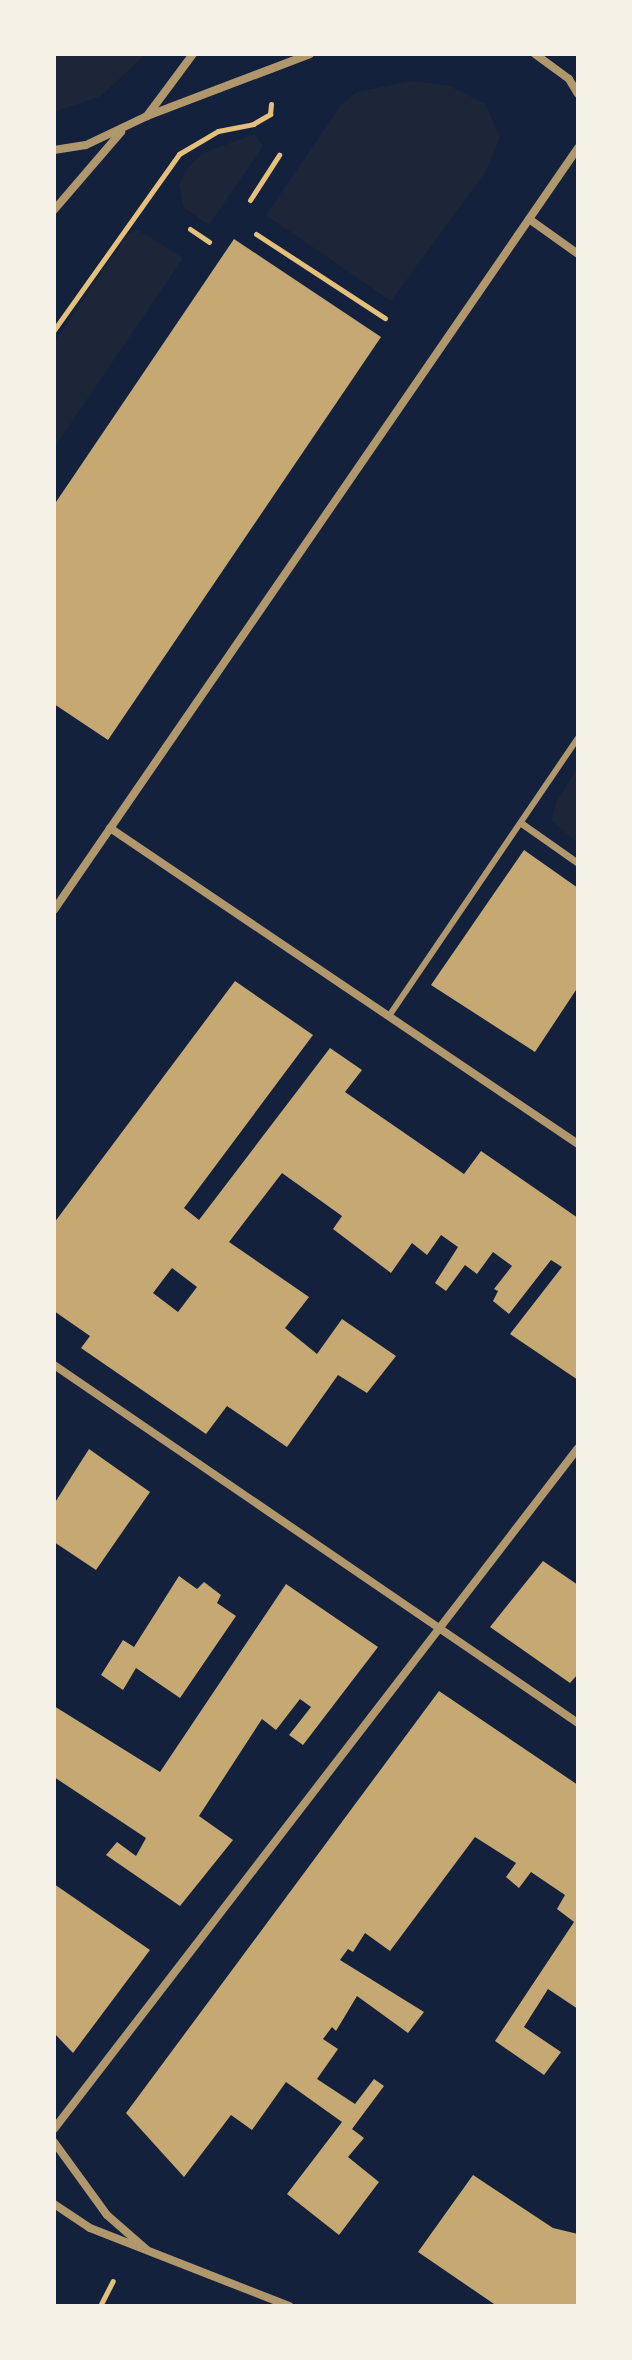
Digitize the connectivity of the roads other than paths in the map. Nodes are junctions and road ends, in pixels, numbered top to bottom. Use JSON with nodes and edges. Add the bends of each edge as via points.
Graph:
{"nodes":[{"id":1,"x":193,"y":54,"type":"edge"},
{"id":2,"x":310,"y":54,"type":"edge"},
{"id":3,"x":535,"y":54,"type":"edge"},
{"id":4,"x":578,"y":94,"type":"edge"},
{"id":5,"x":147,"y":116,"type":"junction"},
{"id":6,"x":129,"y":125,"type":"junction"},
{"id":7,"x":578,"y":148,"type":"edge"},
{"id":8,"x":54,"y":150,"type":"edge"},
{"id":9,"x":54,"y":210,"type":"edge"},
{"id":10,"x":529,"y":219,"type":"junction"},
{"id":11,"x":578,"y":254,"type":"edge"},
{"id":12,"x":578,"y":738,"type":"edge"},
{"id":13,"x":521,"y":823,"type":"junction"},
{"id":14,"x":110,"y":828,"type":"junction"},
{"id":15,"x":578,"y":863,"type":"edge"},
{"id":16,"x":54,"y":910,"type":"edge"},
{"id":17,"x":389,"y":1016,"type":"junction"},
{"id":18,"x":578,"y":1144,"type":"edge"},
{"id":19,"x":54,"y":1365,"type":"edge"},
{"id":20,"x":578,"y":1448,"type":"edge"},
{"id":21,"x":440,"y":1627,"type":"junction"},
{"id":22,"x":578,"y":1723,"type":"edge"},
{"id":23,"x":54,"y":2129,"type":"edge"},
{"id":24,"x":54,"y":2142,"type":"edge"},
{"id":25,"x":54,"y":2204,"type":"edge"},
{"id":26,"x":153,"y":2255,"type":"junction"},
{"id":27,"x":289,"y":2306,"type":"edge"}],
"edges":[{"from":1,"to":5,"type":"street"},
{"from":2,"to":5,"type":"street"},
{"from":3,"to":4,"type":"street","via":[[569,79]]},
{"from":5,"to":6,"type":"street"},
{"from":6,"to":8,"type":"street","via":[[86,145]]},
{"from":6,"to":9,"type":"street","via":[[98,153]]},
{"from":7,"to":10,"type":"street"},
{"from":10,"to":11,"type":"street"},
{"from":10,"to":14,"type":"street"},
{"from":12,"to":13,"type":"lane"},
{"from":13,"to":15,"type":"street"},
{"from":13,"to":17,"type":"lane"},
{"from":14,"to":16,"type":"street"},
{"from":14,"to":17,"type":"street"},
{"from":17,"to":18,"type":"street"},
{"from":19,"to":21,"type":"street"},
{"from":20,"to":21,"type":"street"},
{"from":21,"to":22,"type":"street"},
{"from":21,"to":23,"type":"street"},
{"from":24,"to":26,"type":"street","via":[[107,2215]]},
{"from":25,"to":26,"type":"street","via":[[90,2228]]},
{"from":26,"to":27,"type":"street"}]}
